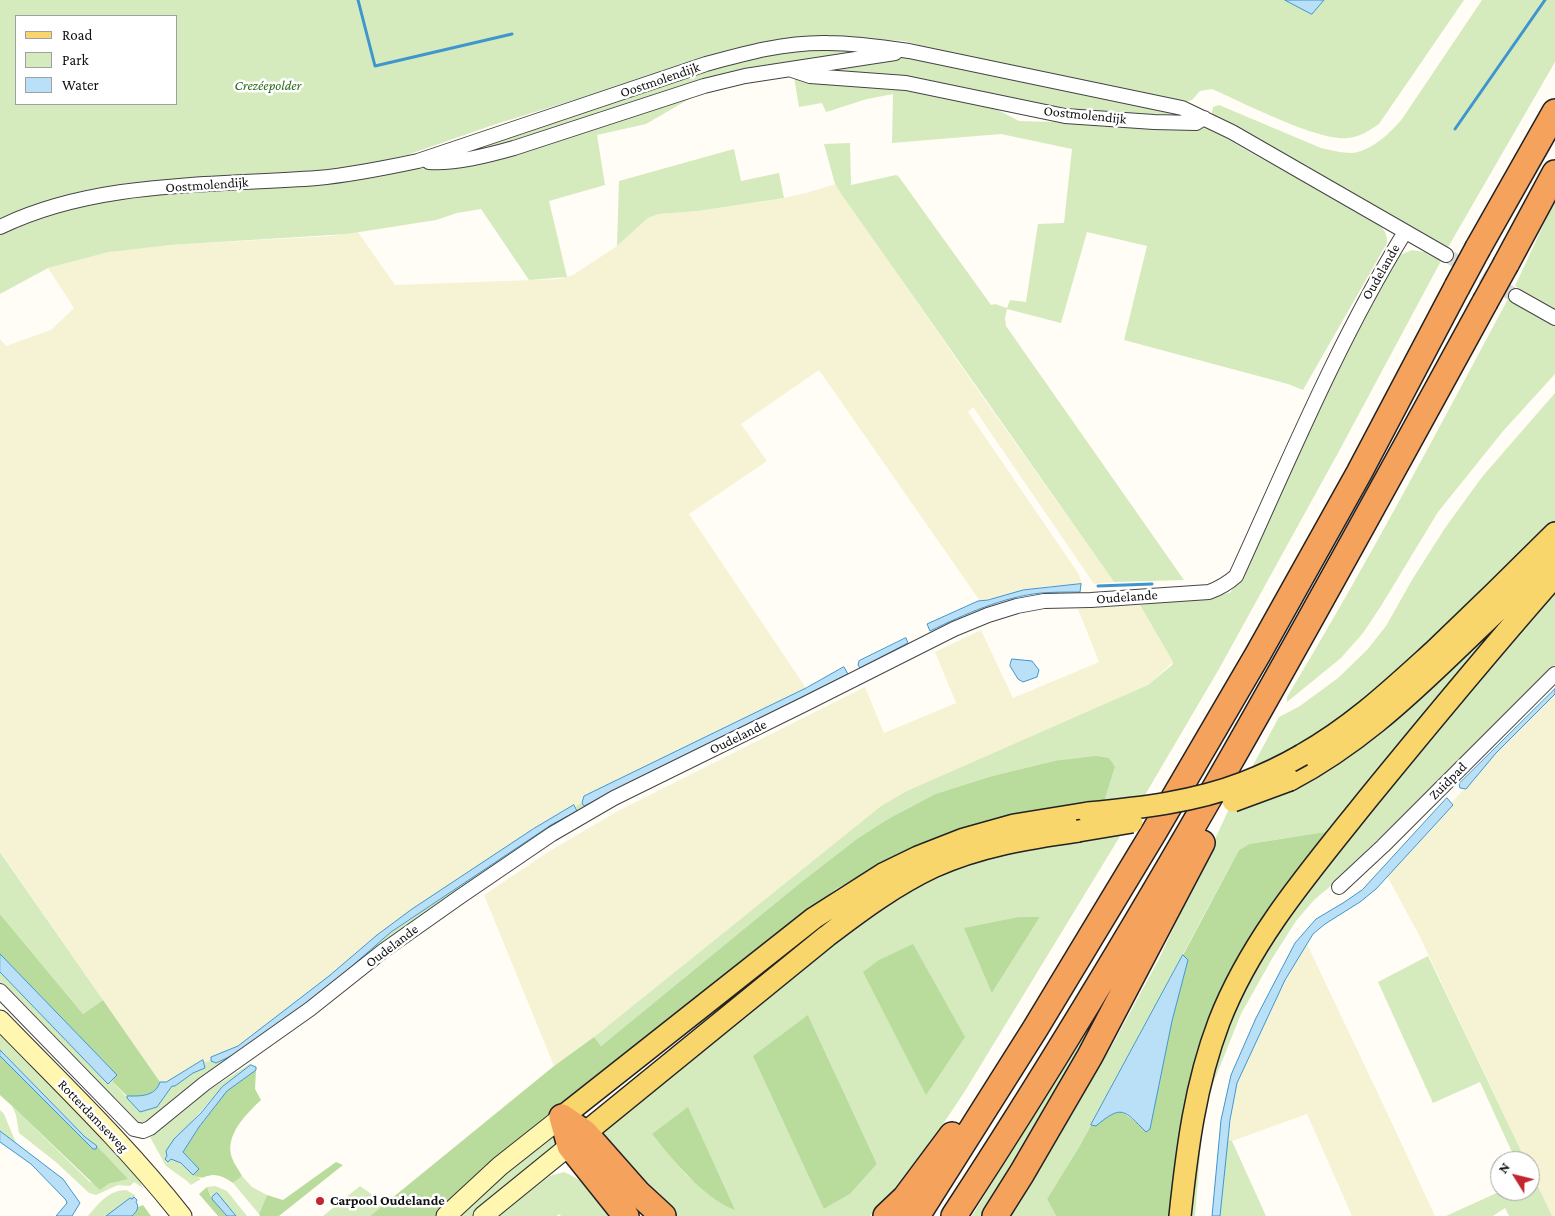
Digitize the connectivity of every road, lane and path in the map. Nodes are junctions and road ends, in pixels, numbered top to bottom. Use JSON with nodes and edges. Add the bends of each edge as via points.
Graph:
{"nodes":[{"id":1,"x":909,"y":51,"type":"junction"},
{"id":2,"x":788,"y":69,"type":"junction"},
{"id":3,"x":1555,"y":112,"type":"edge"},
{"id":4,"x":1204,"y":118,"type":"junction"},
{"id":5,"x":418,"y":161,"type":"junction"},
{"id":6,"x":1555,"y":173,"type":"edge"},
{"id":7,"x":0,"y":227,"type":"edge"},
{"id":8,"x":1405,"y":232,"type":"junction"},
{"id":9,"x":1446,"y":256,"type":"tunnel mouth"},
{"id":10,"x":1516,"y":296,"type":"tunnel mouth"},
{"id":11,"x":1555,"y":318,"type":"edge"},
{"id":12,"x":1555,"y":532,"type":"edge"},
{"id":13,"x":1555,"y":554,"type":"edge"},
{"id":14,"x":1555,"y":576,"type":"edge"},
{"id":15,"x":1555,"y":674,"type":"edge"},
{"id":16,"x":1268,"y":696,"type":"junction"},
{"id":17,"x":1083,"y":822,"type":"junction"},
{"id":18,"x":1339,"y":886,"type":"dead end"},
{"id":19,"x":0,"y":991,"type":"edge"},
{"id":20,"x":0,"y":1020,"type":"edge"},
{"id":21,"x":1035,"y":1029,"type":"junction"},
{"id":22,"x":562,"y":1117,"type":"junction"},
{"id":23,"x":578,"y":1140,"type":"junction"},
{"id":24,"x":182,"y":1216,"type":"edge"},
{"id":25,"x":446,"y":1216,"type":"edge"},
{"id":26,"x":483,"y":1216,"type":"edge"},
{"id":27,"x":626,"y":1216,"type":"edge"},
{"id":28,"x":663,"y":1216,"type":"edge"},
{"id":29,"x":886,"y":1216,"type":"edge"},
{"id":30,"x":917,"y":1216,"type":"edge"},
{"id":31,"x":954,"y":1216,"type":"edge"},
{"id":32,"x":995,"y":1216,"type":"edge"},
{"id":33,"x":1180,"y":1216,"type":"edge"}],
"edges":[{"from":1,"to":2,"type":"street","name":"Oostmolendijk"},
{"from":1,"to":4,"type":"street","name":"Oostmolendijk","via":[[1182,108]]},
{"from":1,"to":5,"type":"street","name":"Oostmolendijk","via":[[828,43],[789,45],[745,53]]},
{"from":2,"to":4,"type":"street","name":"Oostmolendijk","via":[[810,76],[906,83],[1065,116],[1196,123]]},
{"from":2,"to":5,"type":"street","name":"Oostmolendijk","via":[[704,86],[492,154],[438,162]]},
{"from":3,"to":21,"type":"highway","bridge":true,"via":[[1258,654]]},
{"from":4,"to":8,"type":"street","name":"Oostmolendijk"},
{"from":5,"to":7,"type":"street","name":"Oostmolendijk","via":[[320,178],[105,193],[58,205]]},
{"from":6,"to":16,"type":"highway","bridge":true},
{"from":8,"to":9,"type":"street","name":"Oostmolendijk"},
{"from":8,"to":19,"type":"street","name":"Oudelande","via":[[1356,317],[1236,576],[1227,584],[1209,592],[1044,601],[988,615],[614,798],[552,834],[383,951],[310,1009],[143,1131],[134,1129]]},
{"from":10,"to":11,"type":"street"},
{"from":12,"to":17,"type":"main road","bridge":true,"via":[[1376,704],[1336,735],[1242,784]]},
{"from":13,"to":17,"type":"main road","bridge":true,"via":[[1433,673],[1375,724],[1339,752],[1290,780],[1235,801],[1191,812]]},
{"from":14,"to":33,"type":"main road","via":[[1403,755],[1263,936],[1231,994],[1208,1052],[1192,1124]]},
{"from":15,"to":18,"type":"street","name":"Zuidpad"},
{"from":16,"to":31,"type":"highway","via":[[1079,1019]]},
{"from":16,"to":32,"type":"highway","via":[[1258,740],[1090,1056]]},
{"from":17,"to":22,"type":"main road","via":[[1014,825],[918,857],[883,874],[814,918]]},
{"from":17,"to":23,"type":"main road","via":[[978,850],[934,866],[899,885],[827,936]]},
{"from":20,"to":24,"type":"main road","name":"Rotterdamseweg","via":[[107,1129]]},
{"from":21,"to":29,"type":"highway","via":[[905,1198]]},
{"from":21,"to":30,"type":"highway"},
{"from":22,"to":23,"type":"highway"},
{"from":22,"to":25,"type":"main road","via":[[500,1166]]},
{"from":23,"to":26,"type":"main road"},
{"from":23,"to":27,"type":"highway"},
{"from":23,"to":28,"type":"highway"}]}
